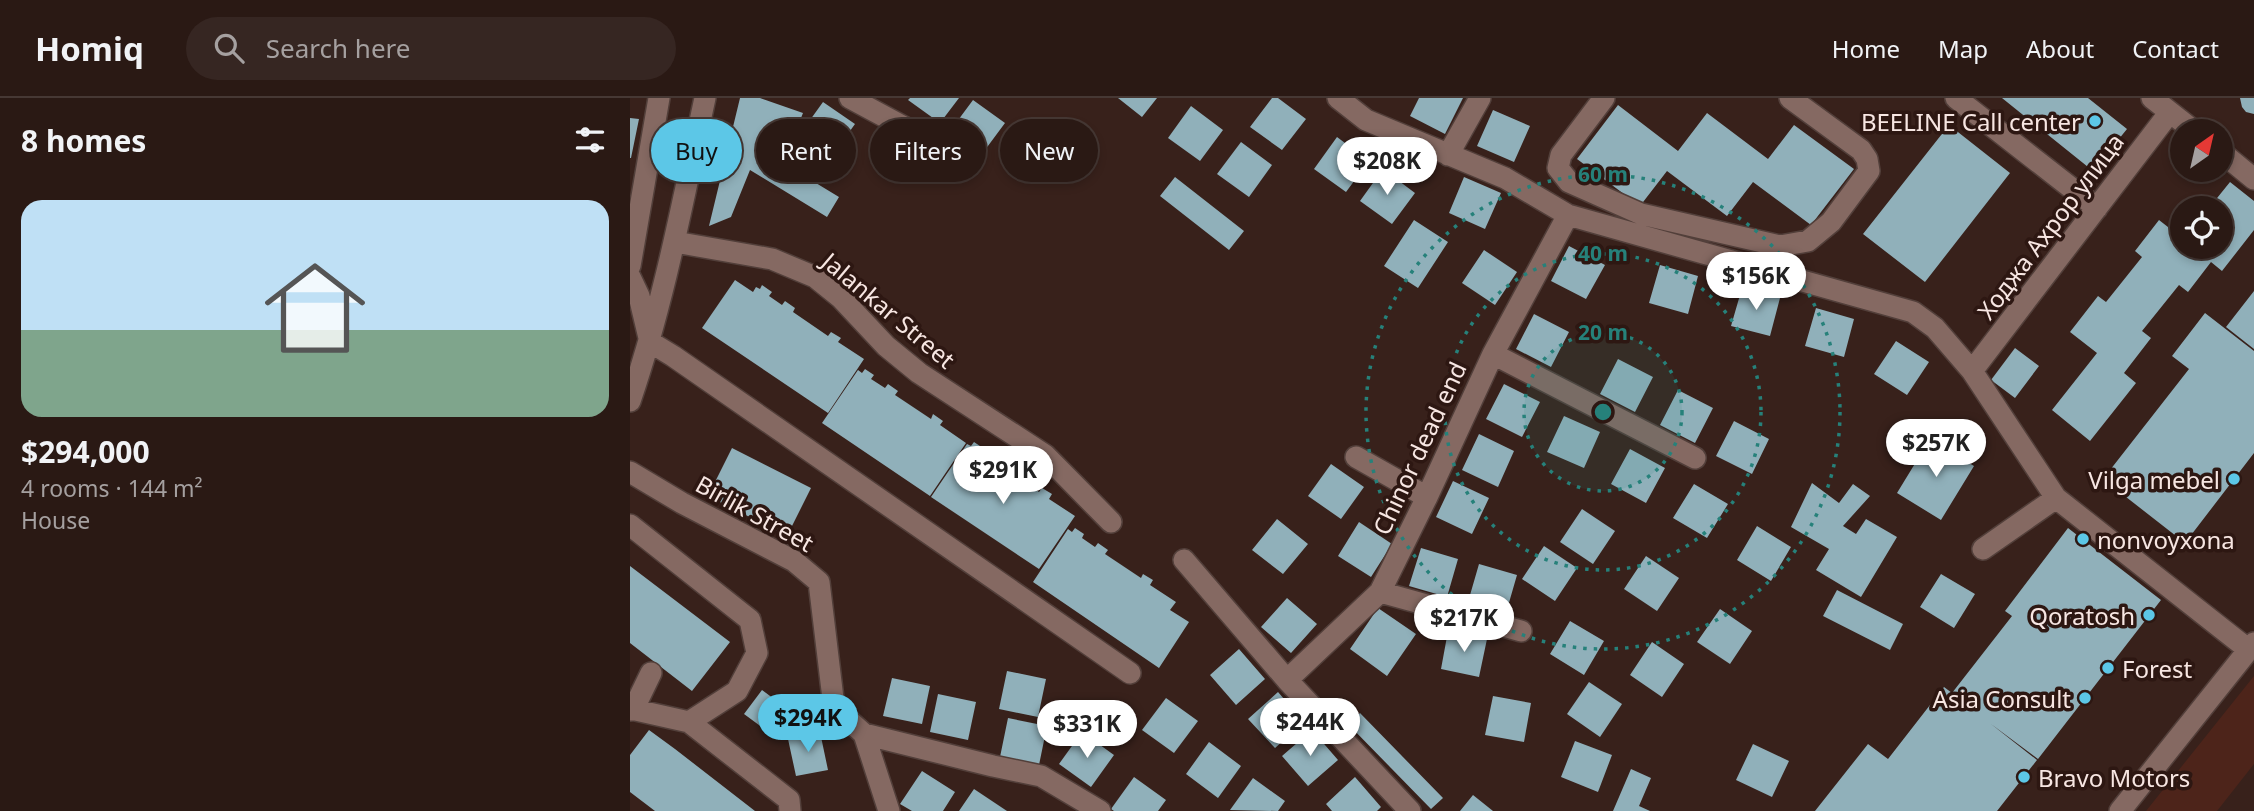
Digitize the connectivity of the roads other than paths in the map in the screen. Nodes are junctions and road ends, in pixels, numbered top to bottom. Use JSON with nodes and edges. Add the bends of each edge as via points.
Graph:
{"nodes":[{"id":1,"x":660,"y":98,"type":"edge"},
{"id":2,"x":705,"y":98,"type":"edge"},
{"id":3,"x":850,"y":98,"type":"edge"},
{"id":4,"x":1338,"y":98,"type":"edge"},
{"id":5,"x":1480,"y":98,"type":"edge"},
{"id":6,"x":1604,"y":98,"type":"edge"},
{"id":7,"x":1790,"y":98,"type":"edge"},
{"id":8,"x":1956,"y":98,"type":"edge"},
{"id":9,"x":2152,"y":98,"type":"edge"},
{"id":10,"x":2170,"y":112,"type":"junction"},
{"id":11,"x":889,"y":119,"type":"edge"},
{"id":12,"x":2179,"y":119,"type":"edge"},
{"id":13,"x":1448,"y":155,"type":"junction"},
{"id":14,"x":2233,"y":162,"type":"edge"},
{"id":15,"x":2254,"y":179,"type":"edge"},
{"id":16,"x":2097,"y":208,"type":"junction"},
{"id":17,"x":1568,"y":215,"type":"junction"},
{"id":18,"x":675,"y":242,"type":"junction"},
{"id":19,"x":630,"y":266,"type":"edge"},
{"id":20,"x":630,"y":277,"type":"edge"},
{"id":21,"x":650,"y":342,"type":"junction"},
{"id":22,"x":1493,"y":354,"type":"junction"},
{"id":23,"x":1972,"y":371,"type":"junction"},
{"id":24,"x":630,"y":401,"type":"edge"},
{"id":25,"x":1356,"y":457,"type":"dead end"},
{"id":26,"x":1696,"y":458,"type":"dead end"},
{"id":27,"x":630,"y":472,"type":"edge"},
{"id":28,"x":1427,"y":497,"type":"junction"},
{"id":29,"x":2056,"y":498,"type":"junction"},
{"id":30,"x":1111,"y":522,"type":"dead end"},
{"id":31,"x":630,"y":525,"type":"edge"},
{"id":32,"x":1983,"y":549,"type":"dead end"},
{"id":33,"x":1184,"y":560,"type":"dead end"},
{"id":34,"x":1380,"y":592,"type":"junction"},
{"id":35,"x":1521,"y":631,"type":"dead end"},
{"id":36,"x":2251,"y":646,"type":"edge"},
{"id":37,"x":651,"y":673,"type":"dead end"},
{"id":38,"x":1130,"y":673,"type":"dead end"},
{"id":39,"x":1287,"y":680,"type":"junction"},
{"id":40,"x":630,"y":709,"type":"edge"},
{"id":41,"x":690,"y":722,"type":"junction"},
{"id":42,"x":864,"y":734,"type":"junction"},
{"id":43,"x":790,"y":811,"type":"edge"},
{"id":44,"x":889,"y":811,"type":"edge"},
{"id":45,"x":1100,"y":811,"type":"edge"},
{"id":46,"x":1410,"y":811,"type":"edge"},
{"id":47,"x":2120,"y":811,"type":"edge"}],
"edges":[{"from":1,"to":19,"type":"street"},
{"from":2,"to":18,"type":"street"},
{"from":3,"to":11,"type":"street"},
{"from":4,"to":13,"type":"street","via":[[1366,120]]},
{"from":5,"to":13,"type":"street"},
{"from":6,"to":7,"type":"street","via":[[1561,155],[1558,168],[1569,182],[1641,214],[1780,246],[1808,241],[1831,222],[1869,171],[1861,150]]},
{"from":8,"to":16,"type":"street"},
{"from":9,"to":10,"type":"street"},
{"from":10,"to":12,"type":"street"},
{"from":10,"to":16,"type":"street","name":"Ходжа Ахрор улица"},
{"from":13,"to":17,"type":"street","via":[[1505,178]]},
{"from":14,"to":15,"type":"street"},
{"from":16,"to":23,"type":"street","name":"Ходжа Ахрор улица"},
{"from":17,"to":22,"type":"street","name":"Chinor dead end"},
{"from":17,"to":23,"type":"street","via":[[1913,312],[1935,328]]},
{"from":18,"to":21,"type":"street"},
{"from":18,"to":30,"type":"street","name":"Jalankar Street","via":[[772,259],[815,277],[919,373],[1045,455]]},
{"from":20,"to":21,"type":"street"},
{"from":21,"to":24,"type":"street"},
{"from":21,"to":38,"type":"street"},
{"from":22,"to":26,"type":"street"},
{"from":22,"to":28,"type":"street","name":"Chinor dead end"},
{"from":23,"to":29,"type":"street"},
{"from":25,"to":28,"type":"street"},
{"from":27,"to":42,"type":"street","name":"Birlik Street","via":[[794,561],[819,582],[834,707]]},
{"from":28,"to":34,"type":"street","name":"Chinor dead end"},
{"from":29,"to":32,"type":"street"},
{"from":29,"to":36,"type":"street"},
{"from":31,"to":41,"type":"street","via":[[750,620],[757,653],[737,691]]},
{"from":33,"to":39,"type":"street"},
{"from":34,"to":35,"type":"street"},
{"from":34,"to":39,"type":"street","name":"Chinor dead end"},
{"from":36,"to":47,"type":"street"},
{"from":37,"to":40,"type":"street"},
{"from":39,"to":46,"type":"street"},
{"from":40,"to":41,"type":"street"},
{"from":41,"to":43,"type":"street","via":[[789,800]]},
{"from":42,"to":44,"type":"street"},
{"from":42,"to":45,"type":"street","name":"Birlik Street","via":[[1041,776]]}]}
